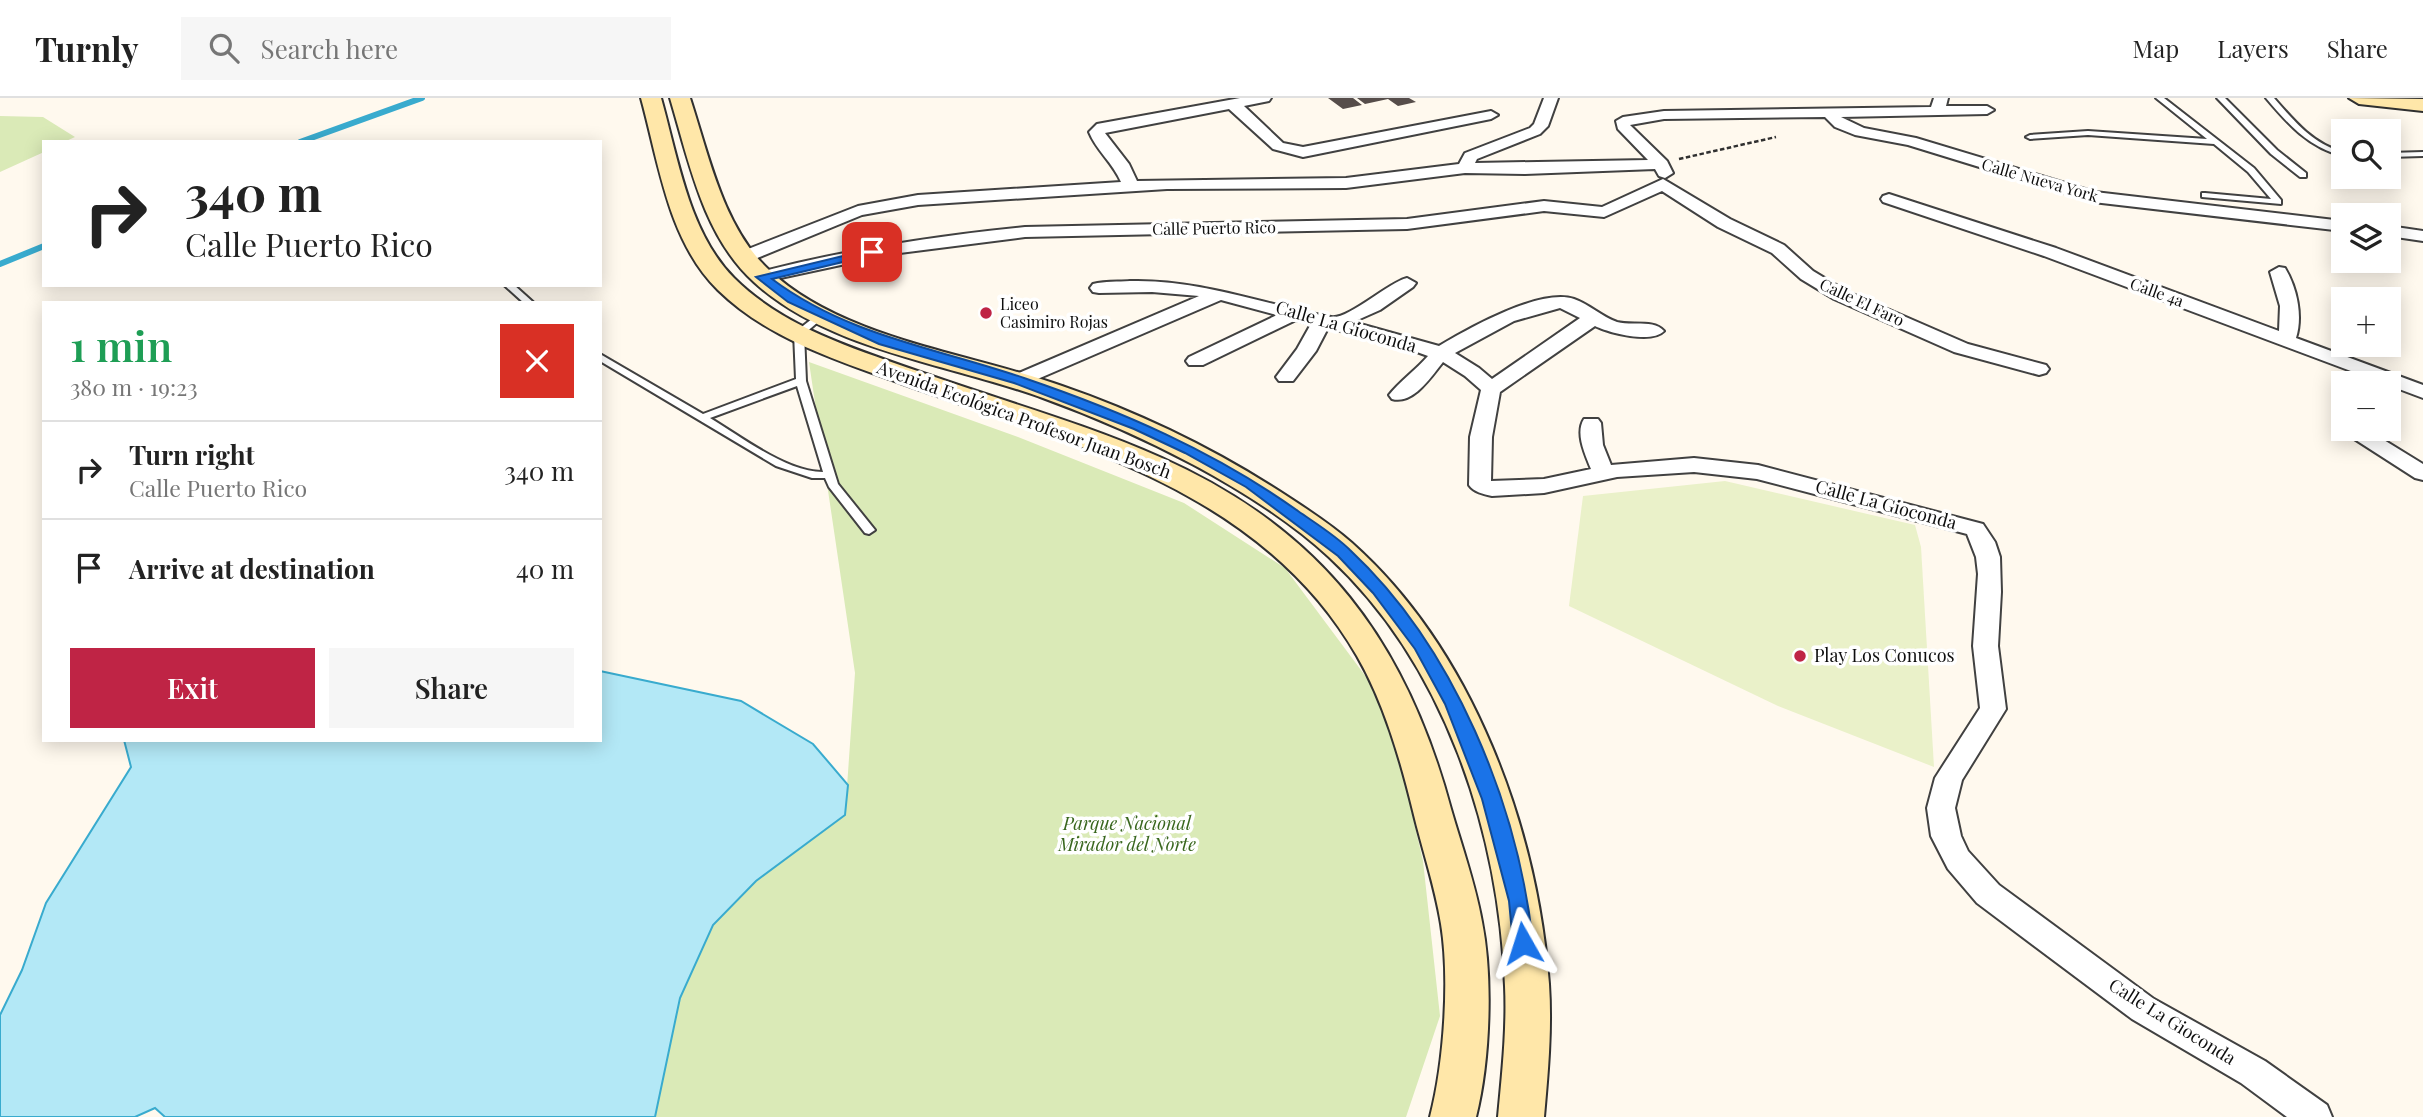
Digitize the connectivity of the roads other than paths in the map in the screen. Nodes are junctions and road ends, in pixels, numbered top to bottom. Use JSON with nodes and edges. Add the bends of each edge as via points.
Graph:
{"nodes":[{"id":1,"x":651,"y":98,"type":"edge"},
{"id":2,"x":680,"y":98,"type":"edge"},
{"id":3,"x":1264,"y":98,"type":"edge"},
{"id":4,"x":1551,"y":98,"type":"edge"},
{"id":5,"x":1657,"y":98,"type":"edge"},
{"id":6,"x":2160,"y":98,"type":"edge"},
{"id":7,"x":2221,"y":98,"type":"edge"},
{"id":8,"x":2270,"y":98,"type":"edge"},
{"id":9,"x":2359,"y":98,"type":"edge"},
{"id":10,"x":1233,"y":104,"type":"junction"},
{"id":11,"x":1939,"y":105,"type":"edge"},
{"id":12,"x":2423,"y":105,"type":"edge"},
{"id":13,"x":1987,"y":110,"type":"dead end"},
{"id":14,"x":1829,"y":113,"type":"junction"},
{"id":15,"x":1491,"y":115,"type":"dead end"},
{"id":16,"x":1664,"y":115,"type":"junction"},
{"id":17,"x":2030,"y":137,"type":"dead end"},
{"id":18,"x":2215,"y":142,"type":"junction"},
{"id":19,"x":2331,"y":150,"type":"edge"},
{"id":20,"x":2423,"y":154,"type":"edge"},
{"id":21,"x":2401,"y":155,"type":"edge"},
{"id":22,"x":1661,"y":163,"type":"junction"},
{"id":23,"x":1465,"y":168,"type":"junction"},
{"id":24,"x":2303,"y":176,"type":"dead end"},
{"id":25,"x":1663,"y":184,"type":"junction"},
{"id":26,"x":1131,"y":186,"type":"junction"},
{"id":27,"x":2205,"y":195,"type":"dead end"},
{"id":28,"x":1889,"y":199,"type":"dead end"},
{"id":29,"x":2331,"y":225,"type":"edge"},
{"id":30,"x":2401,"y":233,"type":"edge"},
{"id":31,"x":2423,"y":236,"type":"edge"},
{"id":32,"x":764,"y":263,"type":"junction"},
{"id":33,"x":2279,"y":272,"type":"dead end"},
{"id":34,"x":1406,"y":283,"type":"dead end"},
{"id":35,"x":510,"y":287,"type":"edge"},
{"id":36,"x":1099,"y":288,"type":"dead end"},
{"id":37,"x":1219,"y":294,"type":"junction"},
{"id":38,"x":528,"y":301,"type":"edge"},
{"id":39,"x":1294,"y":314,"type":"junction"},
{"id":40,"x":1590,"y":316,"type":"junction"},
{"id":41,"x":1331,"y":321,"type":"junction"},
{"id":42,"x":810,"y":324,"type":"junction"},
{"id":43,"x":1654,"y":331,"type":"dead end"},
{"id":44,"x":2286,"y":340,"type":"junction"},
{"id":45,"x":1440,"y":354,"type":"junction"},
{"id":46,"x":602,"y":358,"type":"edge"},
{"id":47,"x":1196,"y":361,"type":"dead end"},
{"id":48,"x":2039,"y":369,"type":"dead end"},
{"id":49,"x":1286,"y":377,"type":"dead end"},
{"id":50,"x":1019,"y":380,"type":"junction"},
{"id":51,"x":801,"y":381,"type":"junction"},
{"id":52,"x":1491,"y":389,"type":"junction"},
{"id":53,"x":2423,"y":392,"type":"edge"},
{"id":54,"x":1399,"y":395,"type":"dead end"},
{"id":55,"x":704,"y":418,"type":"junction"},
{"id":56,"x":1591,"y":423,"type":"dead end"},
{"id":57,"x":2369,"y":441,"type":"edge"},
{"id":58,"x":1603,"y":473,"type":"junction"},
{"id":59,"x":2423,"y":473,"type":"edge"},
{"id":60,"x":830,"y":475,"type":"junction"},
{"id":61,"x":869,"y":530,"type":"dead end"},
{"id":62,"x":1453,"y":1117,"type":"edge"},
{"id":63,"x":1521,"y":1117,"type":"edge"},
{"id":64,"x":2315,"y":1117,"type":"edge"}],
"edges":[{"from":1,"to":42,"type":"street","name":"Avenida Ecológica Profesor Juan Bosch","via":[[690,231],[704,259],[754,308]]},
{"from":2,"to":32,"type":"street","name":"Avenida Ecológica Profesor Juan Bosch","via":[[714,201]]},
{"from":3,"to":10,"type":"street"},
{"from":4,"to":23,"type":"street","via":[[1535,131],[1471,156]]},
{"from":5,"to":16,"type":"street"},
{"from":6,"to":18,"type":"lane"},
{"from":7,"to":24,"type":"lane"},
{"from":8,"to":19,"type":"lane","via":[[2304,135]]},
{"from":9,"to":12,"type":"street"},
{"from":10,"to":15,"type":"street","via":[[1278,146],[1303,152]]},
{"from":10,"to":26,"type":"street","via":[[1098,129],[1100,140],[1121,164]]},
{"from":11,"to":13,"type":"street"},
{"from":11,"to":14,"type":"street"},
{"from":14,"to":16,"type":"street"},
{"from":14,"to":29,"type":"street","name":"Calle Nueva York","via":[[1839,124],[1860,132],[1911,141],[2093,197]]},
{"from":16,"to":22,"type":"street","via":[[1623,121]]},
{"from":17,"to":18,"type":"lane","via":[[2088,133]]},
{"from":18,"to":27,"type":"lane","via":[[2251,170],[2278,202]]},
{"from":20,"to":21,"type":"lane"},
{"from":22,"to":23,"type":"street"},
{"from":22,"to":25,"type":"street"},
{"from":23,"to":26,"type":"street","via":[[1346,183]]},
{"from":25,"to":32,"type":"street","name":"Calle Puerto Rico","via":[[1604,212],[1544,206],[1407,224],[1025,232]]},
{"from":25,"to":48,"type":"street","name":"Calle El Faro","via":[[1724,223],[1778,249],[1807,275],[1840,295],[1961,348]]},
{"from":26,"to":32,"type":"street","via":[[895,203],[839,218]]},
{"from":28,"to":44,"type":"street","name":"Calle 4a","via":[[2050,252]]},
{"from":30,"to":31,"type":"street"},
{"from":32,"to":42,"type":"street","name":"Avenida Ecológica Profesor Juan Bosch"},
{"from":33,"to":44,"type":"street","via":[[2292,315]]},
{"from":34,"to":41,"type":"street","via":[[1373,306]]},
{"from":35,"to":38,"type":"lane"},
{"from":36,"to":37,"type":"street","name":"Calle La Gioconda","via":[[1169,287]]},
{"from":37,"to":39,"type":"street","name":"Calle La Gioconda"},
{"from":37,"to":50,"type":"street"},
{"from":39,"to":41,"type":"street","name":"Calle La Gioconda"},
{"from":39,"to":47,"type":"street"},
{"from":40,"to":43,"type":"street","via":[[1615,328]]},
{"from":40,"to":45,"type":"street","via":[[1570,304],[1553,303],[1497,322]]},
{"from":40,"to":52,"type":"street"},
{"from":41,"to":45,"type":"street","name":"Calle La Gioconda"},
{"from":41,"to":49,"type":"street"},
{"from":42,"to":50,"type":"street","name":"Avenida Ecológica Profesor Juan Bosch"},
{"from":42,"to":51,"type":"lane"},
{"from":42,"to":62,"type":"street","name":"Avenida Ecológica Profesor Juan Bosch","via":[[850,356],[1123,453],[1184,480],[1273,540],[1341,606],[1373,653],[1400,709],[1422,769],[1465,938],[1466,1025]]},
{"from":44,"to":53,"type":"street","name":"Calle 4a"},
{"from":45,"to":52,"type":"street","name":"Calle La Gioconda","via":[[1466,367]]},
{"from":45,"to":54,"type":"street"},
{"from":46,"to":55,"type":"lane"},
{"from":50,"to":63,"type":"street","name":"Avenida Ecológica Profesor Juan Bosch","via":[[1139,426],[1251,484],[1344,552],[1422,646],[1472,743],[1519,901],[1527,985]]},
{"from":51,"to":55,"type":"lane"},
{"from":51,"to":60,"type":"lane"},
{"from":52,"to":58,"type":"street","name":"Calle La Gioconda","via":[[1478,441],[1480,485],[1492,489],[1544,486]]},
{"from":55,"to":60,"type":"lane","via":[[780,464],[812,475]]},
{"from":56,"to":58,"type":"street","via":[[1592,445]]},
{"from":57,"to":59,"type":"street"},
{"from":58,"to":64,"type":"street","name":"Calle La Gioconda","via":[[1694,465],[1758,472],[1975,529],[1988,555],[1986,660],[1993,709],[1949,778],[1941,808],[1946,836],[1958,860],[1988,894],[2143,1009],[2253,1072]]},
{"from":60,"to":61,"type":"lane"}]}
